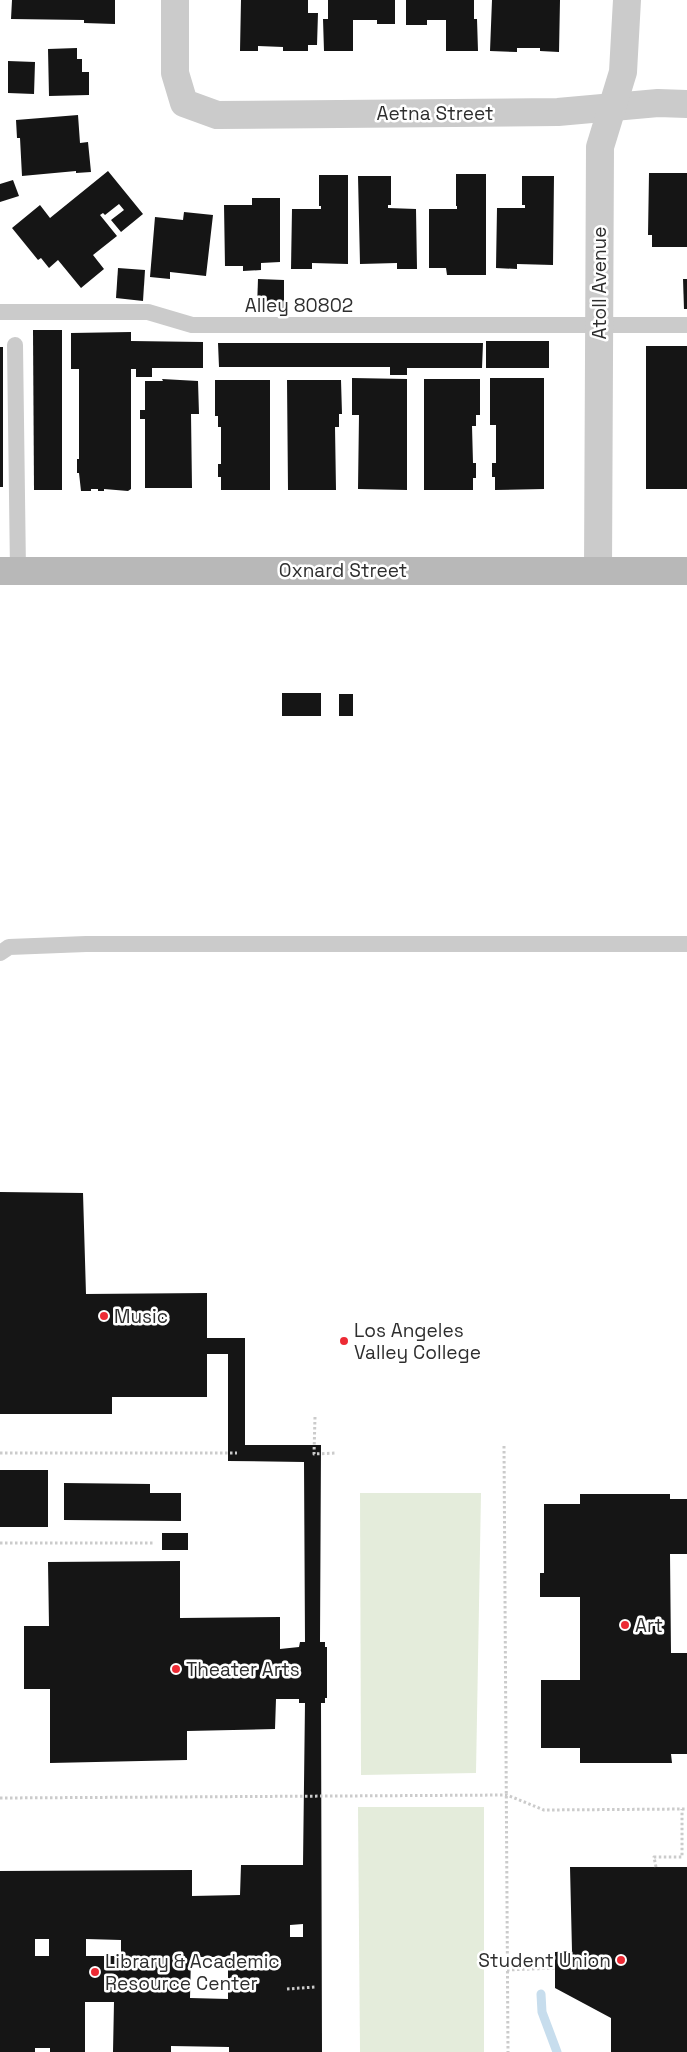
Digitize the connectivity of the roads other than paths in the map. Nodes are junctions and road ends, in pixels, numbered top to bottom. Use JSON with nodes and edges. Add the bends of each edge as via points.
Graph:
{"nodes":[{"id":1,"x":174,"y":0,"type":"edge"},
{"id":2,"x":627,"y":0,"type":"edge"},
{"id":3,"x":687,"y":104,"type":"edge"},
{"id":4,"x":612,"y":108,"type":"junction"},
{"id":5,"x":0,"y":312,"type":"edge"},
{"id":6,"x":599,"y":325,"type":"junction"},
{"id":7,"x":687,"y":325,"type":"edge"},
{"id":8,"x":15,"y":345,"type":"dead end"},
{"id":9,"x":598,"y":570,"type":"junction"},
{"id":10,"x":9,"y":571,"type":"edge"},
{"id":11,"x":687,"y":571,"type":"edge"},
{"id":12,"x":687,"y":944,"type":"edge"},
{"id":13,"x":0,"y":953,"type":"edge"}],
"edges":[{"from":1,"to":4,"type":"street","name":"Aetna Street","via":[[175,73],[184,103],[217,114],[558,112]]},
{"from":2,"to":4,"type":"street","name":"Atoll Avenue","via":[[623,72]]},
{"from":3,"to":4,"type":"street","name":"Aetna Street","via":[[658,103]]},
{"from":4,"to":6,"type":"street","name":"Atoll Avenue","via":[[600,147]]},
{"from":5,"to":6,"type":"lane","name":"Alley 80802","via":[[148,312],[192,325]]},
{"from":6,"to":7,"type":"lane","name":"Alley 80802"},
{"from":6,"to":9,"type":"street","name":"Atoll Avenue"},
{"from":8,"to":10,"type":"lane"},
{"from":9,"to":10,"type":"main road","name":"Oxnard Street"},
{"from":9,"to":11,"type":"main road","name":"Oxnard Street"},
{"from":12,"to":13,"type":"lane","via":[[86,944],[9,947]]}]}
